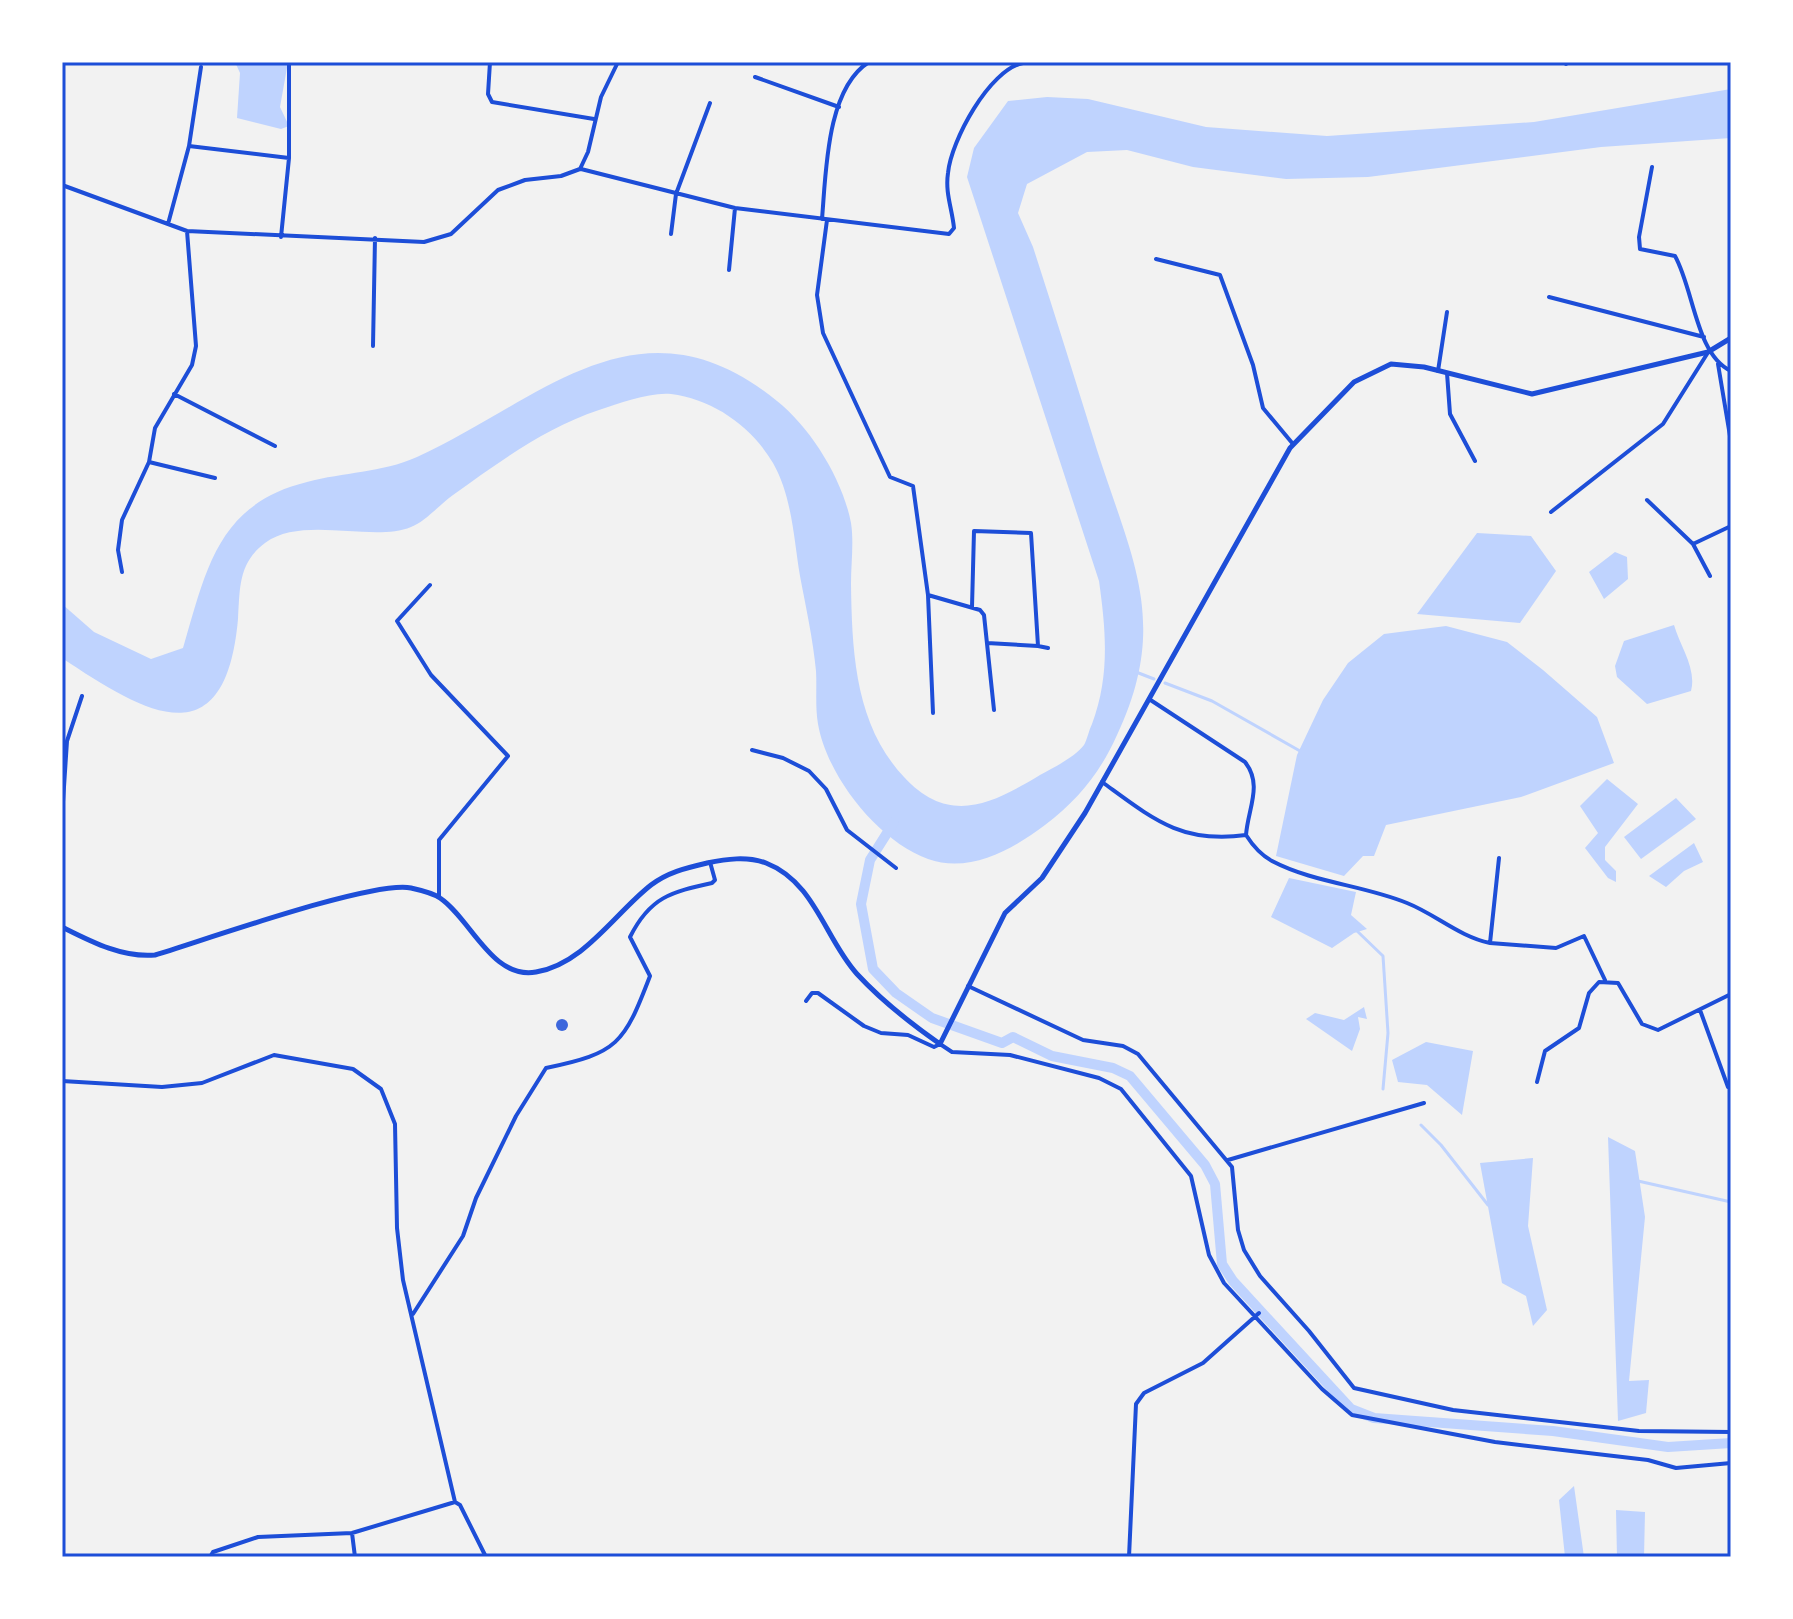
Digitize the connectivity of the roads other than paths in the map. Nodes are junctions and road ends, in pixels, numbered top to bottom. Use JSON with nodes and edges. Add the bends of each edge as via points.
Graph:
{"nodes":[{"id":1,"x":490,"y":62,"type":"edge"},
{"id":2,"x":618,"y":62,"type":"edge"},
{"id":3,"x":869,"y":62,"type":"edge"},
{"id":4,"x":1048,"y":62,"type":"edge"},
{"id":5,"x":289,"y":65,"type":"dead end"},
{"id":6,"x":201,"y":67,"type":"dead end"},
{"id":7,"x":755,"y":77,"type":"dead end"},
{"id":8,"x":710,"y":103,"type":"dead end"},
{"id":9,"x":839,"y":107,"type":"junction"},
{"id":10,"x":594,"y":119,"type":"junction"},
{"id":11,"x":189,"y":146,"type":"junction"},
{"id":12,"x":289,"y":158,"type":"junction"},
{"id":13,"x":1652,"y":167,"type":"dead end"},
{"id":14,"x":580,"y":169,"type":"junction"},
{"id":15,"x":62,"y":185,"type":"edge"},
{"id":16,"x":676,"y":194,"type":"junction"},
{"id":17,"x":735,"y":208,"type":"junction"},
{"id":18,"x":824,"y":219,"type":"junction"},
{"id":19,"x":168,"y":224,"type":"junction"},
{"id":20,"x":187,"y":231,"type":"junction"},
{"id":21,"x":671,"y":234,"type":"dead end"},
{"id":22,"x":281,"y":237,"type":"junction"},
{"id":23,"x":375,"y":238,"type":"junction"},
{"id":24,"x":1156,"y":259,"type":"dead end"},
{"id":25,"x":729,"y":270,"type":"dead end"},
{"id":26,"x":1549,"y":297,"type":"dead end"},
{"id":27,"x":1447,"y":312,"type":"dead end"},
{"id":28,"x":1704,"y":337,"type":"junction"},
{"id":29,"x":1731,"y":338,"type":"edge"},
{"id":30,"x":373,"y":346,"type":"dead end"},
{"id":31,"x":1708,"y":352,"type":"junction"},
{"id":32,"x":1718,"y":364,"type":"junction"},
{"id":33,"x":1438,"y":371,"type":"junction"},
{"id":34,"x":1731,"y":371,"type":"edge"},
{"id":35,"x":1447,"y":373,"type":"junction"},
{"id":36,"x":174,"y":394,"type":"junction"},
{"id":37,"x":1731,"y":442,"type":"edge"},
{"id":38,"x":1293,"y":444,"type":"junction"},
{"id":39,"x":275,"y":446,"type":"dead end"},
{"id":40,"x":1475,"y":461,"type":"dead end"},
{"id":41,"x":149,"y":462,"type":"junction"},
{"id":42,"x":215,"y":478,"type":"dead end"},
{"id":43,"x":1647,"y":500,"type":"dead end"},
{"id":44,"x":1551,"y":512,"type":"dead end"},
{"id":45,"x":1731,"y":526,"type":"edge"},
{"id":46,"x":1693,"y":544,"type":"junction"},
{"id":47,"x":122,"y":572,"type":"dead end"},
{"id":48,"x":1710,"y":576,"type":"dead end"},
{"id":49,"x":430,"y":585,"type":"dead end"},
{"id":50,"x":928,"y":595,"type":"junction"},
{"id":51,"x":972,"y":607,"type":"junction"},
{"id":52,"x":987,"y":643,"type":"junction"},
{"id":53,"x":1038,"y":646,"type":"junction"},
{"id":54,"x":1048,"y":648,"type":"dead end"},
{"id":55,"x":82,"y":696,"type":"dead end"},
{"id":56,"x":1149,"y":699,"type":"junction"},
{"id":57,"x":994,"y":710,"type":"dead end"},
{"id":58,"x":933,"y":713,"type":"dead end"},
{"id":59,"x":752,"y":750,"type":"dead end"},
{"id":60,"x":1102,"y":782,"type":"junction"},
{"id":61,"x":62,"y":817,"type":"edge"},
{"id":62,"x":1246,"y":835,"type":"junction"},
{"id":63,"x":1499,"y":858,"type":"dead end"},
{"id":64,"x":710,"y":862,"type":"junction"},
{"id":65,"x":896,"y":868,"type":"dead end"},
{"id":66,"x":439,"y":897,"type":"junction"},
{"id":67,"x":62,"y":927,"type":"edge"},
{"id":68,"x":1490,"y":943,"type":"junction"},
{"id":69,"x":1605,"y":981,"type":"junction"},
{"id":70,"x":968,"y":986,"type":"junction"},
{"id":71,"x":1731,"y":994,"type":"edge"},
{"id":72,"x":806,"y":1001,"type":"dead end"},
{"id":73,"x":1700,"y":1010,"type":"junction"},
{"id":74,"x":940,"y":1044,"type":"junction"},
{"id":75,"x":62,"y":1081,"type":"edge"},
{"id":76,"x":1537,"y":1082,"type":"dead end"},
{"id":77,"x":1731,"y":1086,"type":"edge"},
{"id":78,"x":1424,"y":1103,"type":"dead end"},
{"id":79,"x":1228,"y":1160,"type":"junction"},
{"id":80,"x":1257,"y":1315,"type":"junction"},
{"id":81,"x":412,"y":1316,"type":"junction"},
{"id":82,"x":1731,"y":1432,"type":"edge"},
{"id":83,"x":1731,"y":1463,"type":"edge"},
{"id":84,"x":455,"y":1502,"type":"junction"},
{"id":85,"x":352,"y":1533,"type":"junction"},
{"id":86,"x":210,"y":1557,"type":"edge"},
{"id":87,"x":355,"y":1557,"type":"edge"},
{"id":88,"x":486,"y":1557,"type":"edge"},
{"id":89,"x":1129,"y":1557,"type":"edge"}],
"edges":[{"from":1,"to":10,"type":"street","via":[[492,102]]},
{"from":2,"to":10,"type":"street"},
{"from":3,"to":9,"type":"street","via":[[855,72]]},
{"from":4,"to":18,"type":"street","via":[[1008,70],[974,108],[948,170],[946,197],[954,228],[949,234]]},
{"from":5,"to":12,"type":"street"},
{"from":6,"to":11,"type":"street"},
{"from":7,"to":9,"type":"street"},
{"from":8,"to":16,"type":"street"},
{"from":9,"to":18,"type":"street","via":[[828,150]]},
{"from":10,"to":14,"type":"street"},
{"from":11,"to":12,"type":"street"},
{"from":11,"to":19,"type":"street"},
{"from":12,"to":22,"type":"street"},
{"from":13,"to":28,"type":"street","via":[[1640,249],[1675,256]]},
{"from":14,"to":16,"type":"street"},
{"from":14,"to":23,"type":"street","via":[[498,190],[451,234],[424,242]]},
{"from":15,"to":19,"type":"street"},
{"from":16,"to":17,"type":"street"},
{"from":16,"to":21,"type":"street"},
{"from":17,"to":18,"type":"street"},
{"from":17,"to":25,"type":"street"},
{"from":18,"to":50,"type":"street","via":[[817,295],[823,333],[890,477],[913,486]]},
{"from":19,"to":20,"type":"street"},
{"from":20,"to":22,"type":"street"},
{"from":20,"to":36,"type":"street","via":[[196,346],[192,365]]},
{"from":22,"to":23,"type":"street"},
{"from":23,"to":30,"type":"street"},
{"from":24,"to":38,"type":"street","via":[[1220,275],[1263,408]]},
{"from":26,"to":28,"type":"street"},
{"from":27,"to":33,"type":"street"},
{"from":28,"to":31,"type":"street"},
{"from":29,"to":31,"type":"main road"},
{"from":31,"to":32,"type":"street"},
{"from":31,"to":35,"type":"main road","via":[[1532,394]]},
{"from":31,"to":44,"type":"street","via":[[1663,424]]},
{"from":32,"to":34,"type":"street"},
{"from":32,"to":37,"type":"street"},
{"from":33,"to":35,"type":"main road"},
{"from":33,"to":38,"type":"main road","via":[[1391,364],[1354,382]]},
{"from":35,"to":40,"type":"street","via":[[1450,414]]},
{"from":36,"to":39,"type":"street"},
{"from":36,"to":41,"type":"street","via":[[155,428]]},
{"from":38,"to":56,"type":"main road"},
{"from":41,"to":42,"type":"street"},
{"from":41,"to":47,"type":"street","via":[[122,520]]},
{"from":43,"to":46,"type":"street"},
{"from":45,"to":46,"type":"street"},
{"from":46,"to":48,"type":"street"},
{"from":49,"to":66,"type":"street","via":[[397,621],[431,675],[508,756],[439,840]]},
{"from":50,"to":51,"type":"street"},
{"from":50,"to":58,"type":"street"},
{"from":51,"to":52,"type":"street","via":[[984,615]]},
{"from":51,"to":53,"type":"street","via":[[974,531],[1031,533]]},
{"from":52,"to":53,"type":"street"},
{"from":52,"to":57,"type":"street"},
{"from":53,"to":54,"type":"street"},
{"from":55,"to":61,"type":"street","via":[[67,741]]},
{"from":56,"to":60,"type":"main road"},
{"from":56,"to":62,"type":"street","via":[[1254,773]]},
{"from":59,"to":65,"type":"street","via":[[809,771],[826,789],[840,821]]},
{"from":60,"to":62,"type":"street","via":[[1178,832],[1214,839]]},
{"from":60,"to":70,"type":"main road","via":[[1051,866],[1005,913]]},
{"from":62,"to":68,"type":"street","via":[[1268,859],[1299,874],[1372,890]]},
{"from":63,"to":68,"type":"street"},
{"from":64,"to":66,"type":"main road","via":[[676,870],[652,884],[589,943],[536,972],[516,972],[496,959]]},
{"from":64,"to":74,"type":"main road","via":[[740,858],[777,869],[806,893],[855,972]]},
{"from":64,"to":81,"type":"street","via":[[712,883],[656,901],[639,919],[630,937],[650,976],[634,1016],[616,1045],[546,1068],[516,1116],[463,1236]]},
{"from":66,"to":67,"type":"main road","via":[[408,887],[364,893],[139,957]]},
{"from":68,"to":69,"type":"street","via":[[1556,948],[1584,936]]},
{"from":69,"to":73,"type":"street","via":[[1618,983],[1648,1028],[1658,1030]]},
{"from":69,"to":76,"type":"street","via":[[1589,993],[1579,1028],[1545,1051]]},
{"from":70,"to":74,"type":"main road"},
{"from":70,"to":79,"type":"street","via":[[1083,1040],[1123,1046],[1138,1054]]},
{"from":71,"to":73,"type":"street"},
{"from":72,"to":74,"type":"street","via":[[818,993],[864,1026],[908,1035],[934,1047]]},
{"from":73,"to":77,"type":"street"},
{"from":74,"to":80,"type":"street","via":[[952,1052],[1010,1055],[1099,1078],[1121,1089],[1191,1176],[1209,1255],[1224,1283]]},
{"from":75,"to":81,"type":"street","via":[[162,1087],[202,1083],[274,1055],[334,1063],[368,1078],[381,1089],[395,1124],[397,1228]]},
{"from":78,"to":79,"type":"street"},
{"from":79,"to":82,"type":"street","via":[[1244,1250],[1354,1388],[1453,1410],[1639,1431]]},
{"from":80,"to":83,"type":"street","via":[[1322,1389],[1358,1418],[1676,1468]]},
{"from":80,"to":89,"type":"street","via":[[1203,1363],[1144,1393],[1136,1404]]},
{"from":81,"to":84,"type":"street"},
{"from":84,"to":85,"type":"street"},
{"from":84,"to":88,"type":"street"},
{"from":85,"to":86,"type":"street","via":[[258,1537]]},
{"from":85,"to":87,"type":"street"}]}
